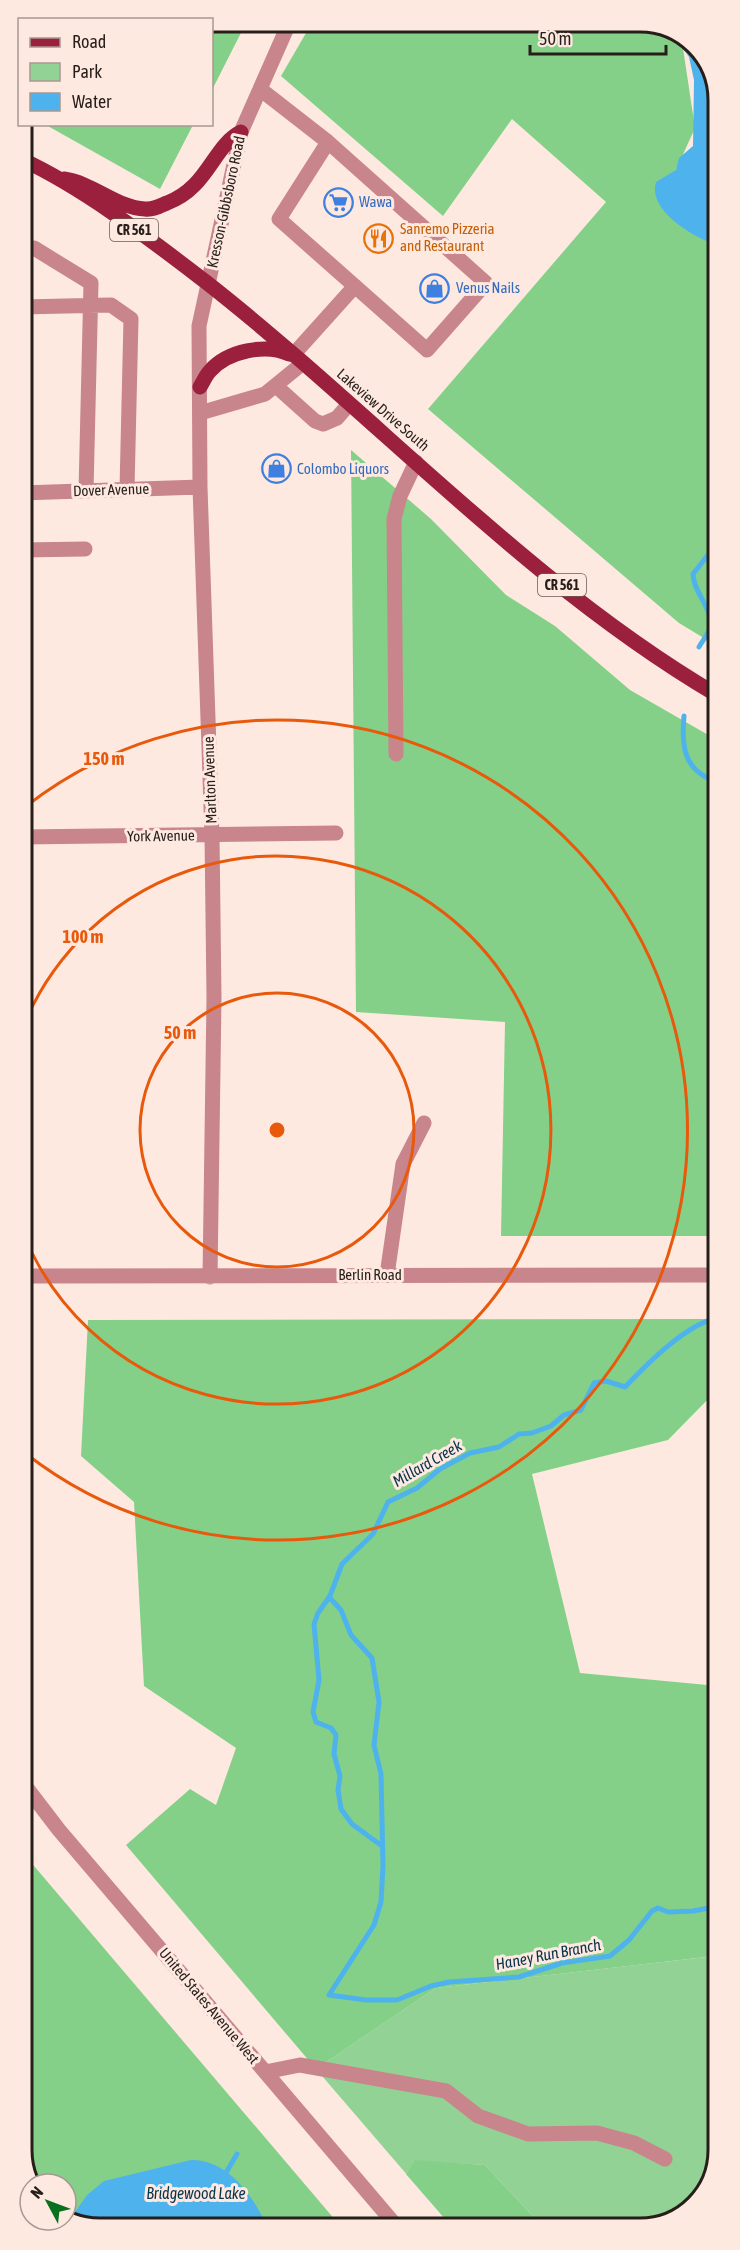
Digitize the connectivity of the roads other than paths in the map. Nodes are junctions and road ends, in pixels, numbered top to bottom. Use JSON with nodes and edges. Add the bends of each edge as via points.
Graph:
{"nodes":[{"id":1,"x":285,"y":31,"type":"edge"},
{"id":2,"x":260,"y":89,"type":"junction"},
{"id":3,"x":242,"y":132,"type":"junction"},
{"id":4,"x":328,"y":142,"type":"junction"},
{"id":5,"x":31,"y":164,"type":"edge"},
{"id":6,"x":57,"y":178,"type":"junction"},
{"id":7,"x":31,"y":248,"type":"edge"},
{"id":8,"x":208,"y":285,"type":"junction"},
{"id":9,"x":354,"y":286,"type":"junction"},
{"id":10,"x":91,"y":306,"type":"junction"},
{"id":11,"x":31,"y":307,"type":"edge"},
{"id":12,"x":298,"y":359,"type":"junction"},
{"id":13,"x":276,"y":386,"type":"junction"},
{"id":14,"x":200,"y":387,"type":"junction"},
{"id":15,"x":349,"y":404,"type":"junction"},
{"id":16,"x":200,"y":413,"type":"junction"},
{"id":17,"x":416,"y":462,"type":"junction"},
{"id":18,"x":200,"y":487,"type":"junction"},
{"id":19,"x":127,"y":489,"type":"junction"},
{"id":20,"x":86,"y":491,"type":"junction"},
{"id":21,"x":31,"y":493,"type":"edge"},
{"id":22,"x":85,"y":549,"type":"dead end"},
{"id":23,"x":31,"y":550,"type":"edge"},
{"id":24,"x":708,"y":689,"type":"edge"},
{"id":25,"x":396,"y":754,"type":"dead end"},
{"id":26,"x":336,"y":833,"type":"dead end"},
{"id":27,"x":212,"y":835,"type":"junction"},
{"id":28,"x":31,"y":837,"type":"edge"},
{"id":29,"x":424,"y":1123,"type":"dead end"},
{"id":30,"x":387,"y":1275,"type":"junction"},
{"id":31,"x":708,"y":1275,"type":"edge"},
{"id":32,"x":31,"y":1276,"type":"edge"},
{"id":33,"x":210,"y":1276,"type":"junction"},
{"id":34,"x":31,"y":1793,"type":"edge"},
{"id":35,"x":265,"y":2072,"type":"junction"},
{"id":36,"x":665,"y":2159,"type":"dead end"},
{"id":37,"x":389,"y":2218,"type":"edge"}],
"edges":[{"from":1,"to":2,"type":"street","name":"Kresson-Gibbsboro Road"},
{"from":2,"to":3,"type":"street","name":"Kresson-Gibbsboro Road"},
{"from":2,"to":4,"type":"street"},
{"from":3,"to":6,"type":"main road","via":[[233,136],[199,182],[178,199],[153,209],[133,207],[86,184]]},
{"from":3,"to":8,"type":"street","name":"Kresson-Gibbsboro Road"},
{"from":4,"to":9,"type":"street","via":[[279,219]]},
{"from":4,"to":9,"type":"street","via":[[486,282],[427,350]]},
{"from":5,"to":6,"type":"main road","name":"Lakeview Drive South","number":"CR 561"},
{"from":6,"to":8,"type":"main road","name":"Lakeview Drive South","number":"CR 561","via":[[163,249]]},
{"from":7,"to":10,"type":"street","via":[[91,283]]},
{"from":8,"to":12,"type":"main road","name":"Lakeview Drive South","number":"CR 561"},
{"from":8,"to":14,"type":"street","name":"Marlton Avenue","via":[[200,326]]},
{"from":9,"to":12,"type":"street"},
{"from":10,"to":11,"type":"street"},
{"from":10,"to":19,"type":"street","via":[[111,305],[131,319]]},
{"from":10,"to":20,"type":"street"},
{"from":12,"to":13,"type":"street"},
{"from":12,"to":14,"type":"main road","via":[[283,350],[259,349],[228,357],[210,370]]},
{"from":12,"to":15,"type":"main road","name":"Lakeview Drive South","number":"CR 561"},
{"from":13,"to":15,"type":"street","via":[[323,424],[337,418]]},
{"from":13,"to":16,"type":"street","via":[[256,398]]},
{"from":14,"to":16,"type":"street","name":"Marlton Avenue"},
{"from":15,"to":17,"type":"main road","name":"Lakeview Drive South","number":"CR 561"},
{"from":16,"to":18,"type":"street","name":"Marlton Avenue"},
{"from":17,"to":24,"type":"main road","name":"Lakeview Drive South","number":"CR 561","via":[[542,570],[623,633]]},
{"from":17,"to":25,"type":"street","via":[[400,495],[394,519]]},
{"from":18,"to":19,"type":"street","name":"Dover Avenue"},
{"from":18,"to":27,"type":"street","name":"Marlton Avenue"},
{"from":19,"to":20,"type":"street","name":"Dover Avenue"},
{"from":20,"to":21,"type":"street","name":"Dover Avenue"},
{"from":22,"to":23,"type":"street"},
{"from":26,"to":27,"type":"street","name":"York Avenue"},
{"from":27,"to":28,"type":"street","name":"York Avenue"},
{"from":27,"to":33,"type":"street","name":"Marlton Avenue"},
{"from":29,"to":30,"type":"street","via":[[403,1164]]},
{"from":30,"to":31,"type":"street","name":"Berlin Road"},
{"from":30,"to":33,"type":"street","name":"Berlin Road"},
{"from":32,"to":33,"type":"street","name":"Berlin Road"},
{"from":34,"to":35,"type":"street","name":"United States Avenue West"},
{"from":35,"to":36,"type":"street","via":[[300,2065],[446,2091],[478,2116],[528,2134],[597,2133]]},
{"from":35,"to":37,"type":"street","name":"United States Avenue West"}]}
